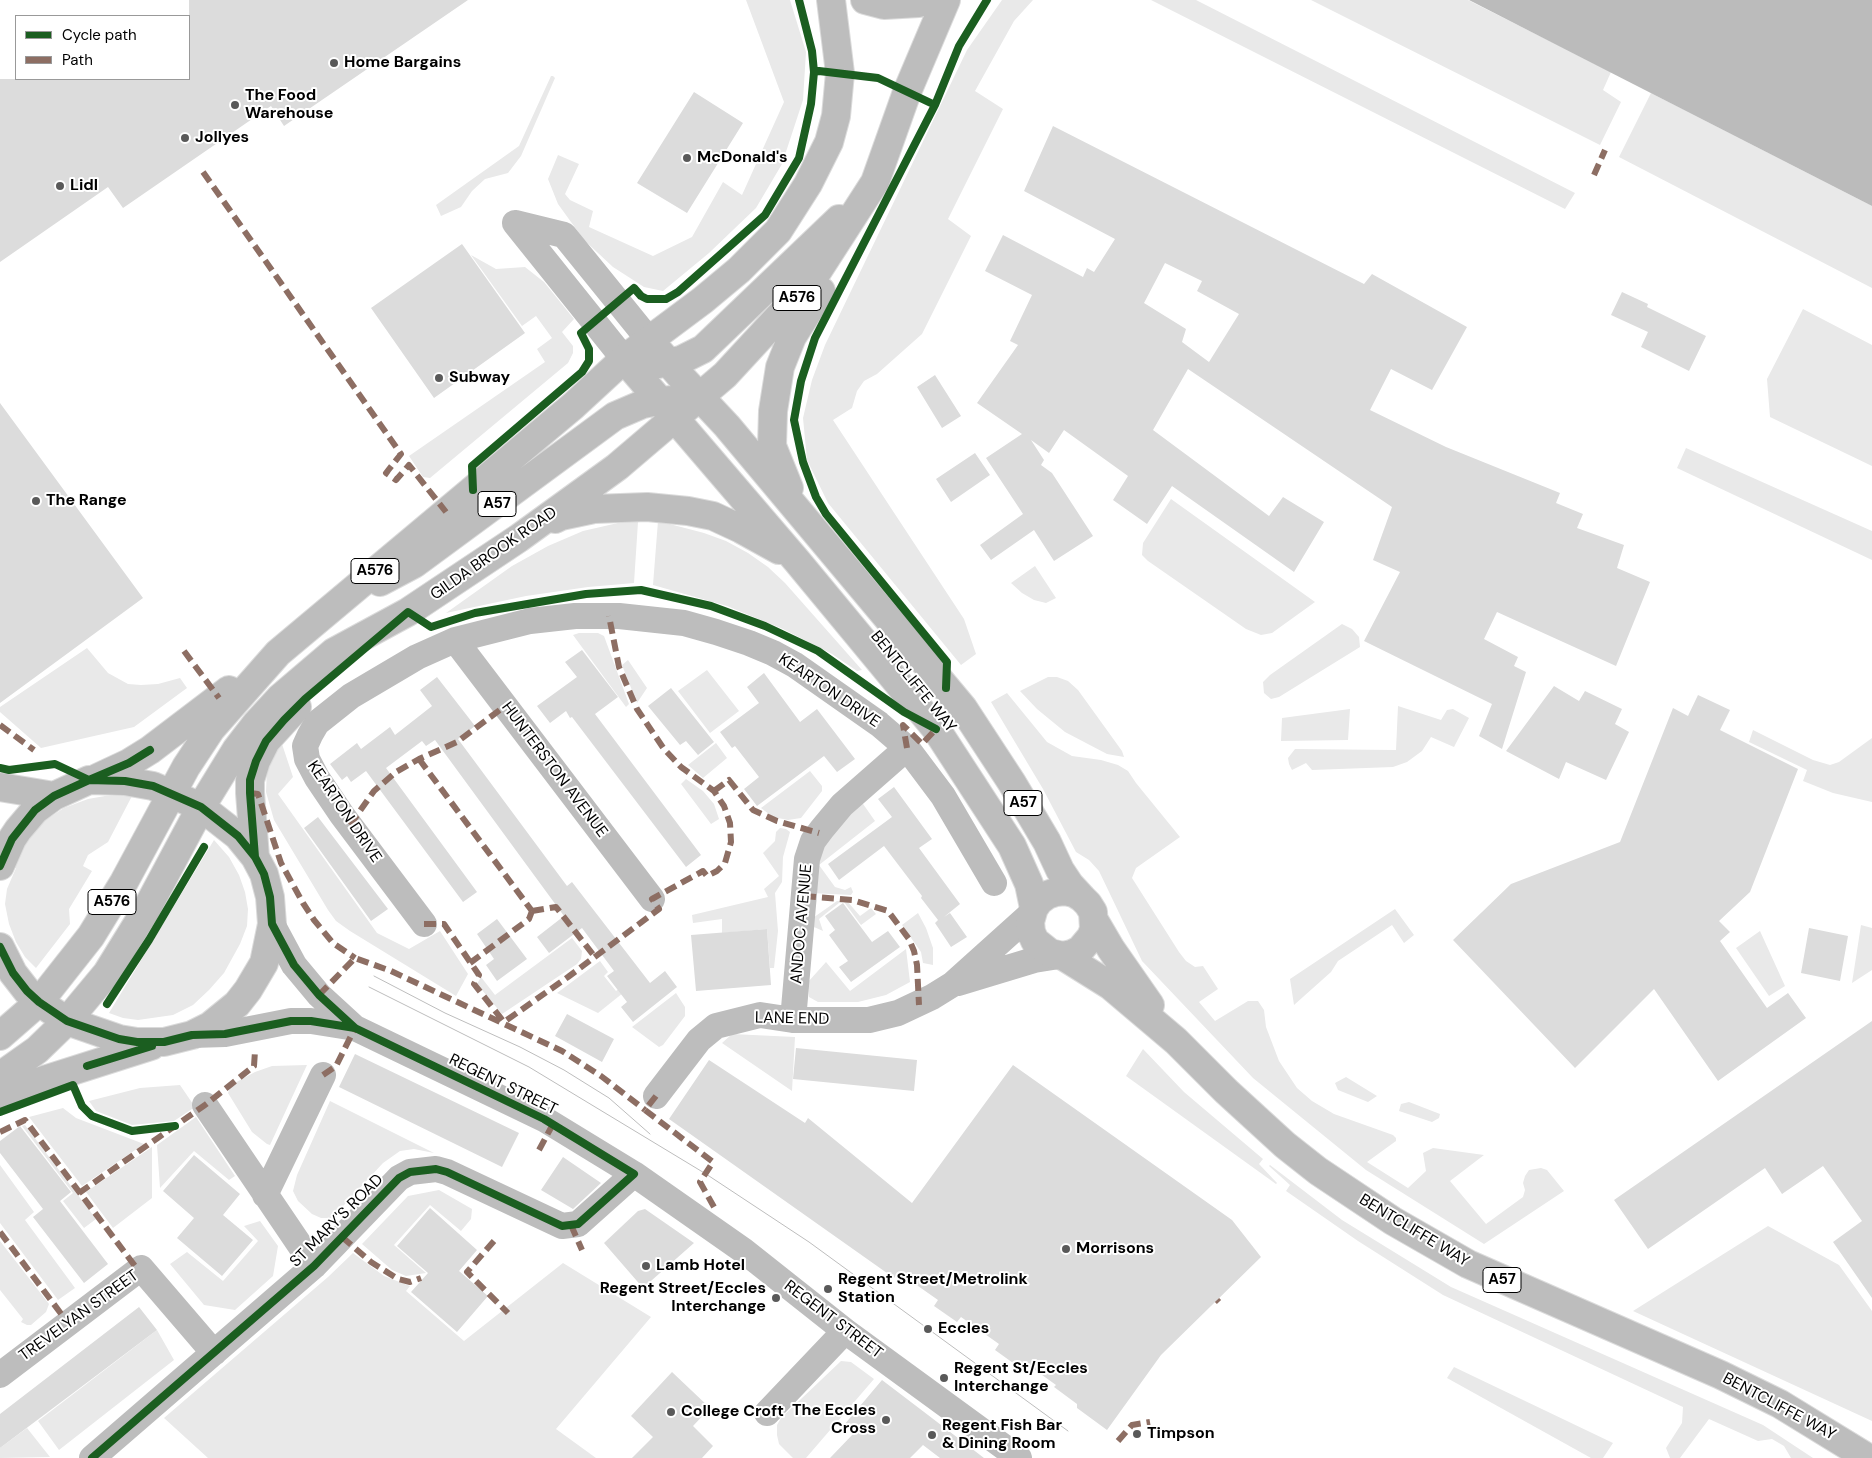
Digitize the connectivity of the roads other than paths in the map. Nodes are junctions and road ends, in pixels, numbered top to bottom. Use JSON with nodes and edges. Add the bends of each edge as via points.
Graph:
{"nodes":[{"id":1,"x":831,"y":0,"type":"edge"},
{"id":2,"x":865,"y":0,"type":"edge"},
{"id":3,"x":926,"y":0,"type":"edge"},
{"id":4,"x":946,"y":0,"type":"edge"},
{"id":5,"x":875,"y":182,"type":"junction"},
{"id":6,"x":649,"y":340,"type":"junction"},
{"id":7,"x":624,"y":359,"type":"junction"},
{"id":8,"x":670,"y":364,"type":"junction"},
{"id":9,"x":687,"y":405,"type":"junction"},
{"id":10,"x":519,"y":538,"type":"junction"},
{"id":11,"x":827,"y":546,"type":"junction"},
{"id":12,"x":797,"y":561,"type":"junction"},
{"id":13,"x":334,"y":606,"type":"junction"},
{"id":14,"x":408,"y":612,"type":"junction"},
{"id":15,"x":455,"y":640,"type":"junction"},
{"id":16,"x":278,"y":653,"type":"junction"},
{"id":17,"x":907,"y":748,"type":"junction"},
{"id":18,"x":88,"y":780,"type":"junction"},
{"id":19,"x":0,"y":787,"type":"edge"},
{"id":20,"x":172,"y":794,"type":"junction"},
{"id":21,"x":54,"y":796,"type":"junction"},
{"id":22,"x":201,"y":807,"type":"junction"},
{"id":23,"x":256,"y":857,"type":"junction"},
{"id":24,"x":0,"y":866,"type":"edge"},
{"id":25,"x":994,"y":883,"type":"dead end"},
{"id":26,"x":652,"y":899,"type":"dead end"},
{"id":27,"x":1088,"y":909,"type":"junction"},
{"id":28,"x":1033,"y":911,"type":"junction"},
{"id":29,"x":272,"y":924,"type":"junction"},
{"id":30,"x":424,"y":924,"type":"dead end"},
{"id":31,"x":1,"y":952,"type":"edge"},
{"id":32,"x":1061,"y":956,"type":"junction"},
{"id":33,"x":953,"y":984,"type":"junction"},
{"id":34,"x":39,"y":1002,"type":"junction"},
{"id":35,"x":793,"y":1020,"type":"junction"},
{"id":36,"x":67,"y":1021,"type":"junction"},
{"id":37,"x":355,"y":1028,"type":"junction"},
{"id":38,"x":192,"y":1035,"type":"junction"},
{"id":39,"x":0,"y":1036,"type":"edge"},
{"id":40,"x":1176,"y":1041,"type":"junction"},
{"id":41,"x":164,"y":1042,"type":"junction"},
{"id":42,"x":323,"y":1075,"type":"dead end"},
{"id":43,"x":0,"y":1076,"type":"edge"},
{"id":44,"x":0,"y":1094,"type":"edge"},
{"id":45,"x":656,"y":1096,"type":"dead end"},
{"id":46,"x":205,"y":1105,"type":"dead end"},
{"id":47,"x":634,"y":1174,"type":"junction"},
{"id":48,"x":266,"y":1195,"type":"junction"},
{"id":49,"x":314,"y":1266,"type":"junction"},
{"id":50,"x":846,"y":1331,"type":"junction"},
{"id":51,"x":214,"y":1353,"type":"junction"},
{"id":52,"x":0,"y":1375,"type":"edge"},
{"id":53,"x":767,"y":1413,"type":"dead end"},
{"id":54,"x":92,"y":1458,"type":"edge"},
{"id":55,"x":1019,"y":1458,"type":"edge"},
{"id":56,"x":1868,"y":1458,"type":"edge"}],
"edges":[{"from":1,"to":6,"type":"main road","number":"A576","via":[[840,74],[836,116],[829,142],[808,184],[778,231],[739,270]]},
{"from":2,"to":3,"type":"main road","via":[[884,5]]},
{"from":4,"to":5,"type":"main road","name":"GILDA BROOK ROAD","number":"A576","via":[[907,92]]},
{"from":5,"to":8,"type":"main road","via":[[703,349]]},
{"from":5,"to":9,"type":"main road","name":"GILDA BROOK ROAD","number":"A576","via":[[810,284],[725,375]]},
{"from":5,"to":11,"type":"main road","via":[[837,268],[792,337],[780,367],[773,411],[772,446],[787,484]]},
{"from":6,"to":7,"type":"main road","number":"A576"},
{"from":6,"to":7,"type":"street","via":[[564,235],[515,223]]},
{"from":6,"to":8,"type":"main road","name":"BENTCLIFFE WAY"},
{"from":7,"to":8,"type":"main road","via":[[654,365]]},
{"from":7,"to":9,"type":"main road","name":"BENTCLIFFE WAY"},
{"from":7,"to":13,"type":"main road","number":"A576","via":[[573,406]]},
{"from":8,"to":9,"type":"main road","name":"BENTCLIFFE WAY"},
{"from":9,"to":10,"type":"main road","name":"GILDA BROOK ROAD","number":"A576","via":[[617,467]]},
{"from":9,"to":11,"type":"main road","name":"BENTCLIFFE WAY","number":"A57"},
{"from":9,"to":12,"type":"main road","name":"BENTCLIFFE WAY"},
{"from":9,"to":13,"type":"main road","number":"A57","via":[[628,409],[615,416],[414,564]]},
{"from":10,"to":12,"type":"main road","via":[[561,516],[594,509],[660,508],[713,516]]},
{"from":10,"to":14,"type":"main road","name":"GILDA BROOK ROAD","number":"A576"},
{"from":11,"to":27,"type":"main road","name":"BENTCLIFFE WAY","number":"A57","via":[[963,708],[1012,783],[1060,870]]},
{"from":12,"to":28,"type":"main road","name":"BENTCLIFFE WAY","number":"A57","via":[[936,730],[1012,846],[1029,884]]},
{"from":13,"to":16,"type":"main road","number":"A576"},
{"from":14,"to":22,"type":"main road","name":"GILDA BROOK ROAD","number":"A576","via":[[334,652],[280,698],[236,750]]},
{"from":14,"to":23,"type":"main road","number":"A576","via":[[306,698],[266,741],[250,780]]},
{"from":15,"to":17,"type":"street","name":"KEARTON DRIVE","via":[[530,621],[575,616],[619,616],[684,623],[749,643],[796,665],[880,724]]},
{"from":15,"to":26,"type":"street","name":"HUNTERSTON AVENUE"},
{"from":15,"to":30,"type":"street","name":"KEARTON DRIVE","via":[[417,657],[351,696],[317,724],[305,746],[307,759],[317,778]]},
{"from":16,"to":18,"type":"main road","number":"A576","via":[[150,750],[129,763]]},
{"from":16,"to":20,"type":"main road","number":"A576","via":[[211,729]]},
{"from":17,"to":25,"type":"street","name":"KEARTON DRIVE","via":[[943,796]]},
{"from":17,"to":35,"type":"street","name":"ANDOC AVENUE","via":[[842,805],[813,842],[807,859]]},
{"from":18,"to":20,"type":"main road","via":[[133,782]]},
{"from":18,"to":21,"type":"main road"},
{"from":19,"to":21,"type":"main road"},
{"from":20,"to":22,"type":"main road"},
{"from":20,"to":34,"type":"main road","number":"A576","via":[[92,936]]},
{"from":21,"to":24,"type":"main road","via":[[18,830]]},
{"from":22,"to":23,"type":"main road","via":[[238,836]]},
{"from":22,"to":36,"type":"main road","name":"GILDA BROOK ROAD","number":"A576","via":[[124,947]]},
{"from":23,"to":29,"type":"main road","via":[[270,897]]},
{"from":27,"to":28,"type":"main road","via":[[1074,893],[1056,892],[1039,901]]},
{"from":27,"to":32,"type":"main road","via":[[1094,929],[1086,945],[1072,954]]},
{"from":27,"to":40,"type":"main road","name":"BENTCLIFFE WAY","via":[[1125,970]]},
{"from":28,"to":32,"type":"main road","number":"A57","via":[[1031,932],[1035,941],[1050,953]]},
{"from":28,"to":33,"type":"street","name":"LANE END"},
{"from":29,"to":37,"type":"street","name":"REGENT STREET","via":[[294,966],[319,995]]},
{"from":29,"to":38,"type":"main road","via":[[264,963],[248,990],[224,1016]]},
{"from":31,"to":34,"type":"main road","via":[[13,973]]},
{"from":32,"to":33,"type":"street","name":"LANE END","via":[[1034,960]]},
{"from":32,"to":40,"type":"main road","name":"BENTCLIFFE WAY","number":"A57","via":[[1111,986]]},
{"from":33,"to":35,"type":"street","name":"LANE END","via":[[912,1007],[869,1020]]},
{"from":34,"to":36,"type":"main road"},
{"from":34,"to":39,"type":"main road","number":"A576"},
{"from":35,"to":45,"type":"street","name":"LANE END","via":[[760,1015],[716,1026],[699,1040]]},
{"from":36,"to":41,"type":"main road","via":[[119,1039]]},
{"from":36,"to":43,"type":"main road","name":"GILDA BROOK ROAD","number":"A576","via":[[37,1050]]},
{"from":37,"to":38,"type":"street","name":"REGENT STREET","via":[[291,1021],[226,1034]]},
{"from":37,"to":47,"type":"street","name":"REGENT STREET","via":[[544,1119]]},
{"from":38,"to":41,"type":"main road"},
{"from":40,"to":56,"type":"main road","name":"BENTCLIFFE WAY","number":"A57","via":[[1290,1148],[1318,1171],[1393,1221],[1495,1277],[1780,1404]]},
{"from":41,"to":44,"type":"main road"},
{"from":42,"to":48,"type":"street"},
{"from":46,"to":48,"type":"street"},
{"from":47,"to":49,"type":"street","name":"ST MARY'S ROAD","via":[[578,1224],[562,1226],[447,1172],[436,1169],[410,1172],[399,1178]]},
{"from":47,"to":50,"type":"street","name":"REGENT STREET","via":[[744,1251]]},
{"from":48,"to":49,"type":"street"},
{"from":49,"to":51,"type":"street","name":"ST MARY'S ROAD"},
{"from":50,"to":53,"type":"street"},
{"from":50,"to":55,"type":"street","name":"REGENT STREET"},
{"from":51,"to":52,"type":"street","name":"TREVELYAN STREET","via":[[140,1268]]},
{"from":51,"to":54,"type":"street","name":"ST MARY'S ROAD"}]}
